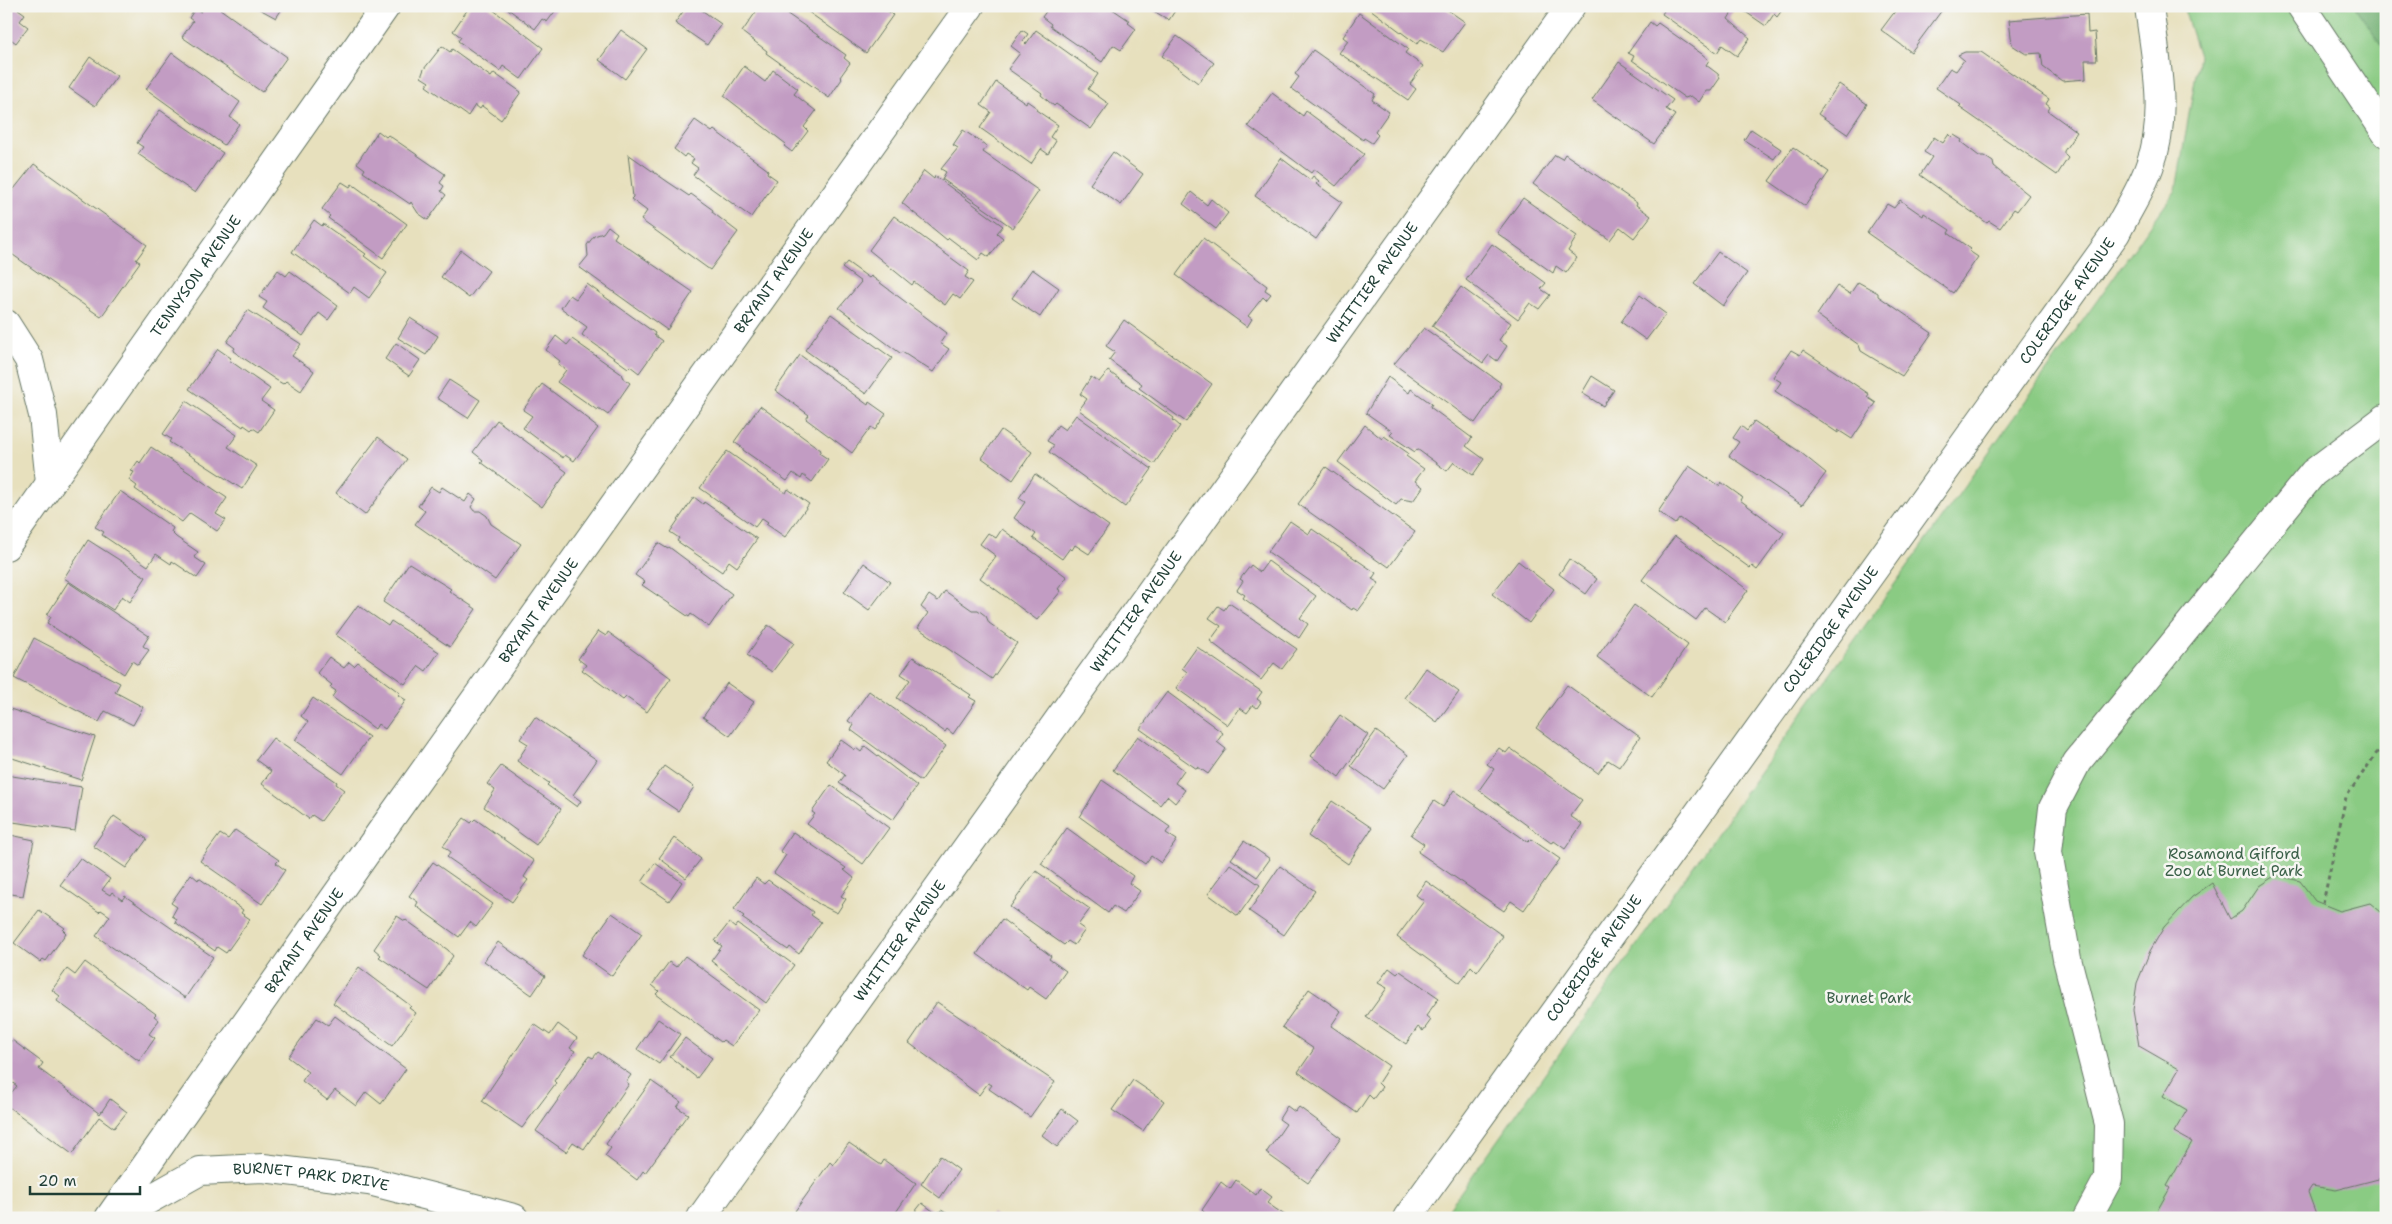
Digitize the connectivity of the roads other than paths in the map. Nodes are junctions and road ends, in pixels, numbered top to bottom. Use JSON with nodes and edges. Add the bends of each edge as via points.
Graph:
{"nodes":[{"id":1,"x":386,"y":6,"type":"edge"},
{"id":2,"x":970,"y":6,"type":"edge"},
{"id":3,"x":1571,"y":6,"type":"edge"},
{"id":4,"x":2149,"y":6,"type":"edge"},
{"id":5,"x":2301,"y":6,"type":"edge"},
{"id":6,"x":2386,"y":133,"type":"edge"},
{"id":7,"x":6,"y":324,"type":"edge"},
{"id":8,"x":2386,"y":418,"type":"edge"},
{"id":9,"x":50,"y":483,"type":"junction"},
{"id":10,"x":6,"y":546,"type":"edge"},
{"id":11,"x":110,"y":1218,"type":"edge"},
{"id":12,"x":116,"y":1218,"type":"edge"},
{"id":13,"x":514,"y":1218,"type":"edge"},
{"id":14,"x":701,"y":1218,"type":"edge"},
{"id":15,"x":1408,"y":1218,"type":"edge"},
{"id":16,"x":2086,"y":1218,"type":"edge"}],
"edges":[{"from":1,"to":9,"type":"street","name":"TENNYSON AVENUE"},
{"from":2,"to":11,"type":"street","name":"BRYANT AVENUE","via":[[396,810]]},
{"from":3,"to":14,"type":"street","name":"WHITTIER AVENUE"},
{"from":4,"to":15,"type":"street","name":"COLERIDGE AVENUE","via":[[2160,100],[2158,136],[2150,165],[2116,233]]},
{"from":5,"to":6,"type":"street"},
{"from":7,"to":9,"type":"street","via":[[29,360],[43,414]]},
{"from":8,"to":16,"type":"street","via":[[2313,473],[2078,762],[2053,808],[2048,852],[2066,959],[2109,1124],[2108,1179]]},
{"from":9,"to":10,"type":"street","name":"TENNYSON AVENUE"},
{"from":12,"to":13,"type":"street","name":"BURNET PARK DRIVE","via":[[200,1171],[263,1168],[369,1181]]}]}
